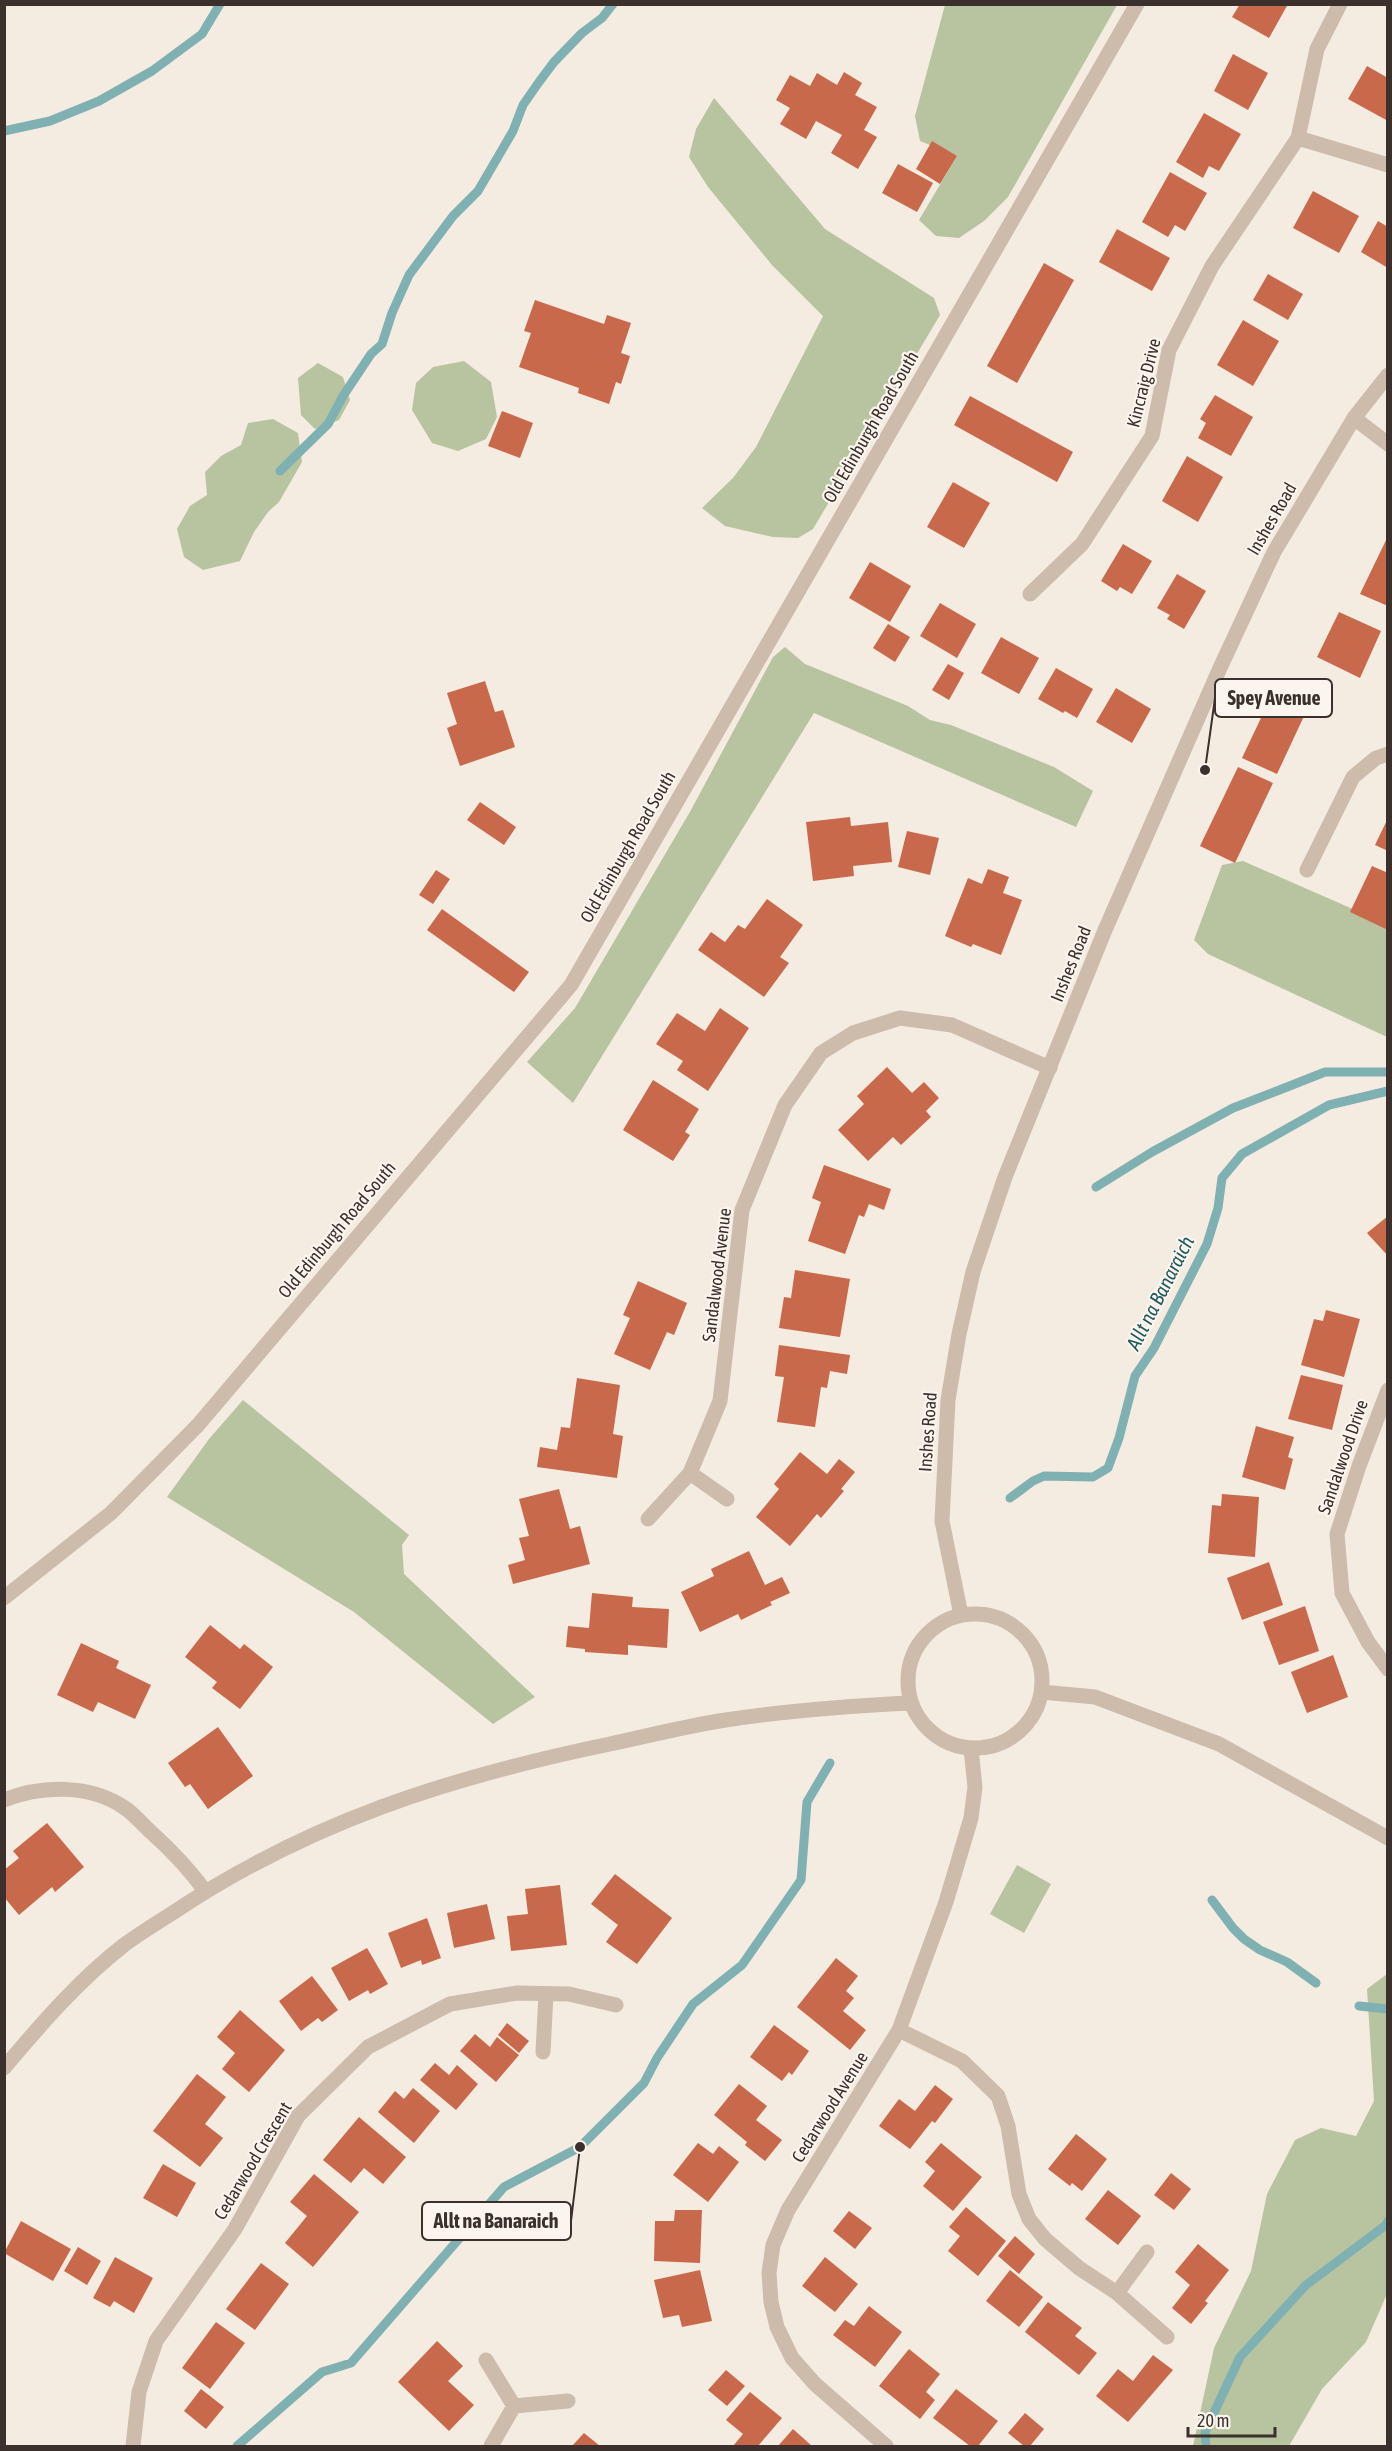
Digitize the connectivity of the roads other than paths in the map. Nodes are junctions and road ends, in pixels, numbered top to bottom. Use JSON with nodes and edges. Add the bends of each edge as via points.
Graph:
{"nodes":[{"id":1,"x":1137,"y":4,"type":"edge"},
{"id":2,"x":1340,"y":4,"type":"edge"},
{"id":3,"x":1298,"y":138,"type":"junction"},
{"id":4,"x":1388,"y":165,"type":"edge"},
{"id":5,"x":1388,"y":375,"type":"edge"},
{"id":6,"x":1354,"y":418,"type":"junction"},
{"id":7,"x":1388,"y":444,"type":"edge"},
{"id":8,"x":1030,"y":594,"type":"dead end"},
{"id":9,"x":1388,"y":754,"type":"edge"},
{"id":10,"x":1307,"y":870,"type":"dead end"},
{"id":11,"x":1050,"y":1068,"type":"junction"},
{"id":12,"x":1388,"y":1390,"type":"edge"},
{"id":13,"x":690,"y":1473,"type":"junction"},
{"id":14,"x":727,"y":1499,"type":"dead end"},
{"id":15,"x":648,"y":1519,"type":"dead end"},
{"id":16,"x":4,"y":1598,"type":"edge"},
{"id":17,"x":961,"y":1614,"type":"junction"},
{"id":18,"x":1388,"y":1668,"type":"edge"},
{"id":19,"x":1042,"y":1692,"type":"junction"},
{"id":20,"x":910,"y":1703,"type":"junction"},
{"id":21,"x":972,"y":1749,"type":"junction"},
{"id":22,"x":4,"y":1800,"type":"edge"},
{"id":23,"x":1388,"y":1838,"type":"edge"},
{"id":24,"x":206,"y":1891,"type":"junction"},
{"id":25,"x":546,"y":1994,"type":"junction"},
{"id":26,"x":616,"y":2005,"type":"dead end"},
{"id":27,"x":899,"y":2030,"type":"junction"},
{"id":28,"x":543,"y":2052,"type":"dead end"},
{"id":29,"x":4,"y":2068,"type":"edge"},
{"id":30,"x":1147,"y":2252,"type":"dead end"},
{"id":31,"x":1117,"y":2293,"type":"junction"},
{"id":32,"x":1167,"y":2337,"type":"dead end"},
{"id":33,"x":486,"y":2360,"type":"dead end"},
{"id":34,"x":568,"y":2401,"type":"dead end"},
{"id":35,"x":514,"y":2406,"type":"junction"},
{"id":36,"x":133,"y":2446,"type":"edge"},
{"id":37,"x":491,"y":2446,"type":"edge"},
{"id":38,"x":886,"y":2446,"type":"edge"}],
"edges":[{"from":1,"to":16,"type":"street","name":"Old Edinburgh Road South","via":[[572,985],[198,1425],[111,1513]]},
{"from":2,"to":3,"type":"street","name":"Kincraig Drive","via":[[1317,49]]},
{"from":3,"to":4,"type":"street"},
{"from":3,"to":8,"type":"street","name":"Kincraig Drive","via":[[1212,266],[1169,350],[1152,436],[1082,544]]},
{"from":5,"to":6,"type":"street","name":"Inshes Road"},
{"from":6,"to":7,"type":"street"},
{"from":6,"to":11,"type":"street","name":"Inshes Road","via":[[1274,552],[1224,657],[1105,930]]},
{"from":9,"to":10,"type":"street","via":[[1376,758],[1353,777]]},
{"from":11,"to":13,"type":"street","name":"Sandalwood Avenue","via":[[952,1025],[900,1018],[853,1033],[821,1053],[785,1105],[742,1210],[720,1401]]},
{"from":11,"to":17,"type":"street","name":"Inshes Road","via":[[1005,1177],[973,1272],[948,1400],[942,1521]]},
{"from":12,"to":18,"type":"street","name":"Sandalwood Drive","via":[[1337,1534],[1342,1593],[1368,1642]]},
{"from":13,"to":14,"type":"street"},
{"from":13,"to":15,"type":"street","name":"Sandalwood Avenue"},
{"from":17,"to":19,"type":"street","via":[[983,1614],[1022,1632],[1035,1649]]},
{"from":17,"to":20,"type":"street","via":[[939,1623],[916,1648],[907,1681]]},
{"from":19,"to":21,"type":"street","via":[[1036,1711],[1010,1740]]},
{"from":19,"to":23,"type":"street","via":[[1095,1697],[1219,1744]]},
{"from":20,"to":21,"type":"street","via":[[934,1736]]},
{"from":20,"to":24,"type":"street","via":[[835,1707],[716,1722],[480,1773],[419,1792],[311,1835]]},
{"from":21,"to":27,"type":"street","name":"Cedarwood Avenue","via":[[975,1788],[971,1818],[946,1902]]},
{"from":22,"to":24,"type":"street","via":[[35,1790],[100,1795],[125,1808],[184,1862]]},
{"from":24,"to":29,"type":"street","via":[[124,1945],[72,1992]]},
{"from":25,"to":26,"type":"street","name":"Cedarwood Crescent","via":[[569,1994]]},
{"from":25,"to":28,"type":"street"},
{"from":25,"to":36,"type":"street","name":"Cedarwood Crescent","via":[[517,1993],[450,2004],[368,2047],[298,2116],[235,2229],[156,2341],[140,2392]]},
{"from":27,"to":31,"type":"street","via":[[962,2061],[998,2096],[1008,2126],[1019,2194],[1029,2219],[1045,2239],[1079,2268]]},
{"from":27,"to":38,"type":"street","name":"Cedarwood Avenue","via":[[788,2210],[773,2246],[769,2273],[777,2327],[792,2358],[815,2384]]},
{"from":30,"to":31,"type":"street"},
{"from":31,"to":32,"type":"street"},
{"from":33,"to":35,"type":"street"},
{"from":34,"to":35,"type":"street"},
{"from":35,"to":37,"type":"street"}]}
